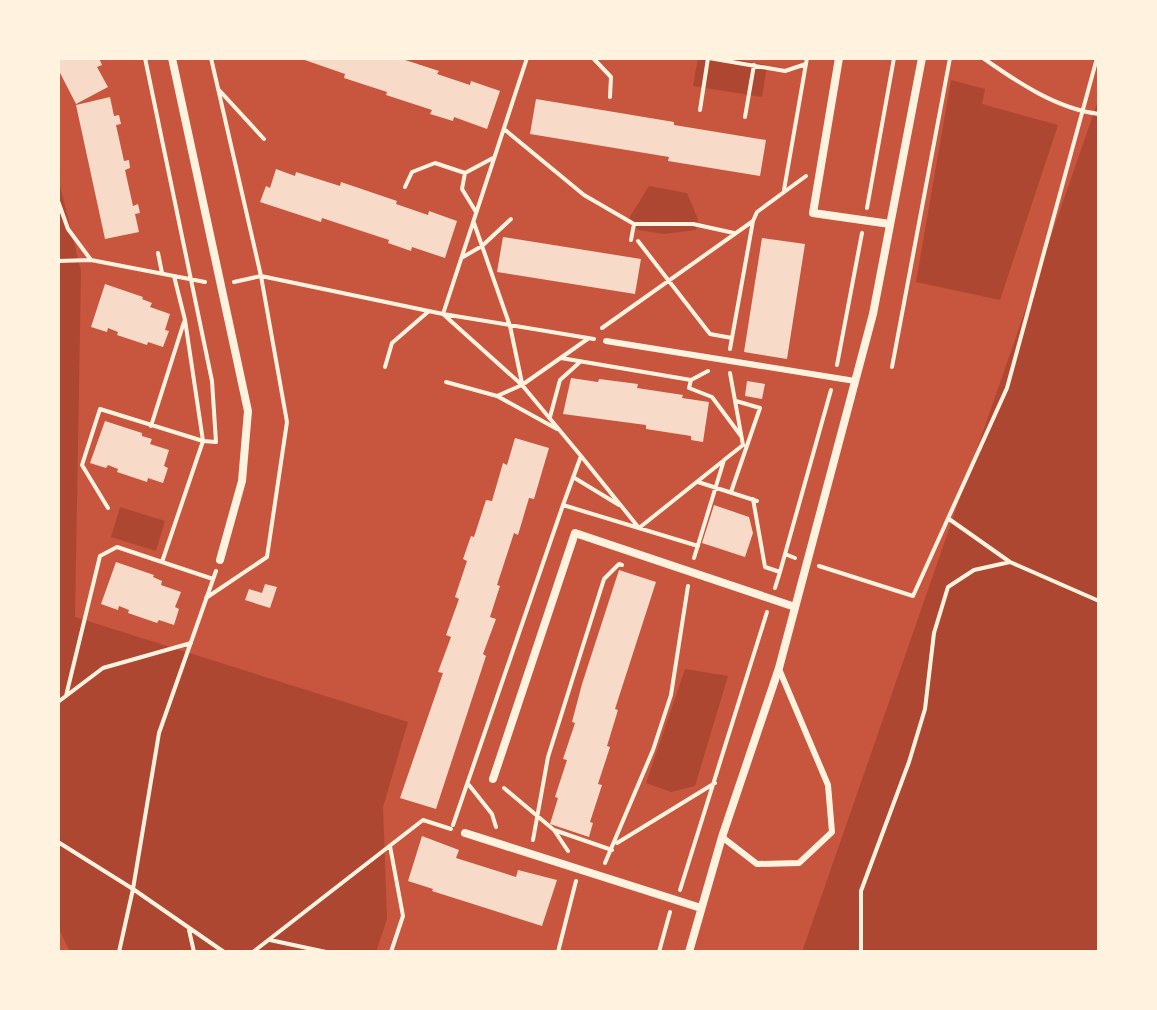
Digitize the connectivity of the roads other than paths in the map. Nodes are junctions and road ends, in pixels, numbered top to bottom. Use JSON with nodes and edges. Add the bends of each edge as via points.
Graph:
{"nodes":[{"id":1,"x":172,"y":58,"type":"edge"},
{"id":2,"x":839,"y":58,"type":"edge"},
{"id":3,"x":922,"y":58,"type":"edge"},
{"id":4,"x":890,"y":224,"type":"junction"},
{"id":5,"x":606,"y":341,"type":"road end"},
{"id":6,"x":855,"y":381,"type":"junction"},
{"id":7,"x":220,"y":560,"type":"road end"},
{"id":8,"x":795,"y":607,"type":"junction"},
{"id":9,"x":779,"y":668,"type":"junction"},
{"id":10,"x":493,"y":779,"type":"dead end"},
{"id":11,"x":465,"y":833,"type":"dead end"},
{"id":12,"x":722,"y":837,"type":"junction"},
{"id":13,"x":701,"y":908,"type":"junction"},
{"id":14,"x":689,"y":952,"type":"edge"}],
"edges":[{"from":1,"to":7,"type":"street","via":[[248,411],[242,481]]},
{"from":2,"to":4,"type":"street","via":[[813,213]]},
{"from":3,"to":4,"type":"street"},
{"from":4,"to":6,"type":"street"},
{"from":5,"to":6,"type":"lane"},
{"from":6,"to":8,"type":"street"},
{"from":8,"to":9,"type":"street"},
{"from":8,"to":10,"type":"street","via":[[575,533]]},
{"from":9,"to":12,"type":"street"},
{"from":9,"to":12,"type":"lane","via":[[828,785],[832,832],[799,863],[757,864]]},
{"from":11,"to":13,"type":"street"},
{"from":12,"to":13,"type":"street"},
{"from":13,"to":14,"type":"street"}]}
